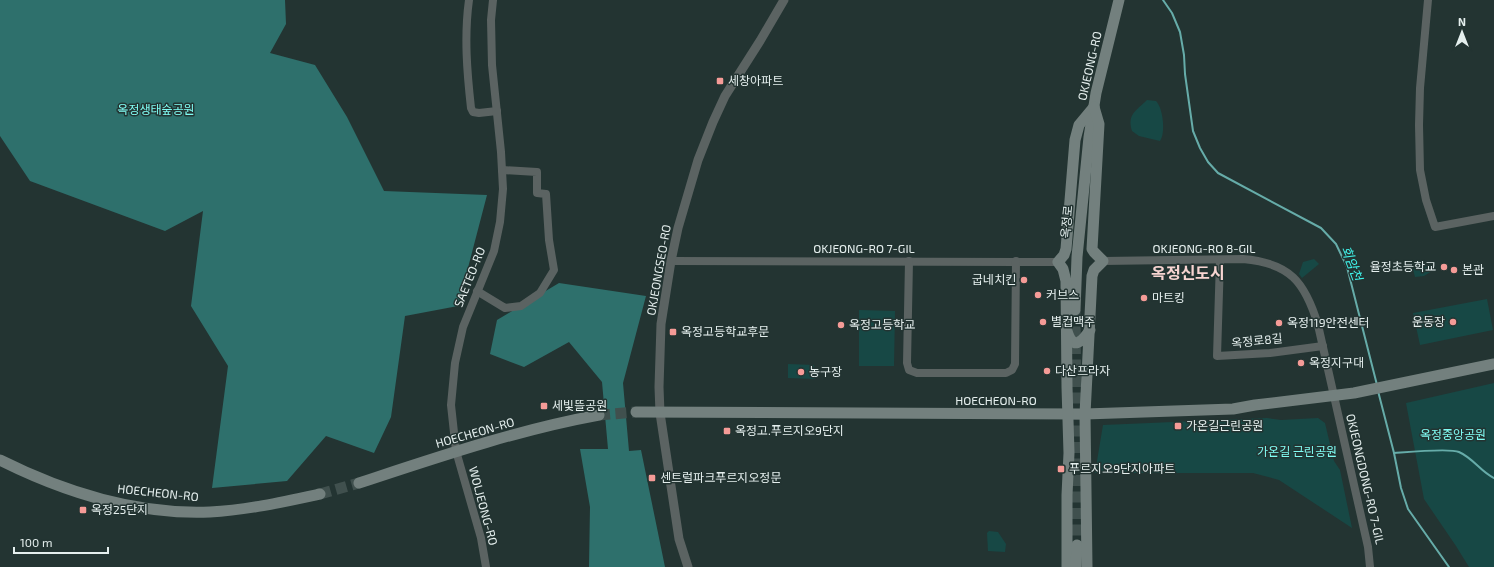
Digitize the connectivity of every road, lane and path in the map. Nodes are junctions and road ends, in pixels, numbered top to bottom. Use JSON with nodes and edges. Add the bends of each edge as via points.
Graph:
{"nodes":[{"id":1,"x":469,"y":0,"type":"edge"},
{"id":2,"x":493,"y":0,"type":"edge"},
{"id":3,"x":784,"y":0,"type":"edge"},
{"id":4,"x":1119,"y":0,"type":"edge"},
{"id":5,"x":1428,"y":0,"type":"edge"},
{"id":6,"x":1094,"y":107,"type":"junction"},
{"id":7,"x":497,"y":111,"type":"junction"},
{"id":8,"x":502,"y":170,"type":"junction"},
{"id":9,"x":1494,"y":216,"type":"edge"},
{"id":10,"x":1066,"y":249,"type":"junction"},
{"id":11,"x":1092,"y":249,"type":"junction"},
{"id":12,"x":1220,"y":260,"type":"junction"},
{"id":13,"x":671,"y":261,"type":"junction"},
{"id":14,"x":909,"y":261,"type":"junction"},
{"id":15,"x":1016,"y":261,"type":"junction"},
{"id":16,"x":1103,"y":261,"type":"junction"},
{"id":17,"x":1058,"y":262,"type":"junction"},
{"id":18,"x":1092,"y":276,"type":"junction"},
{"id":19,"x":1066,"y":281,"type":"junction"},
{"id":20,"x":477,"y":291,"type":"junction"},
{"id":21,"x":1075,"y":310,"type":"tunnel mouth"},
{"id":22,"x":1090,"y":330,"type":"junction"},
{"id":23,"x":1066,"y":331,"type":"junction"},
{"id":24,"x":1323,"y":346,"type":"junction"},
{"id":25,"x":1494,"y":364,"type":"edge"},
{"id":26,"x":1334,"y":396,"type":"junction"},
{"id":27,"x":636,"y":412,"type":"tunnel mouth"},
{"id":28,"x":660,"y":412,"type":"junction"},
{"id":29,"x":1067,"y":414,"type":"junction"},
{"id":30,"x":1085,"y":414,"type":"junction"},
{"id":31,"x":599,"y":415,"type":"tunnel mouth"},
{"id":32,"x":456,"y":451,"type":"junction"},
{"id":33,"x":0,"y":460,"type":"edge"},
{"id":34,"x":359,"y":483,"type":"tunnel mouth"},
{"id":35,"x":320,"y":494,"type":"tunnel mouth"},
{"id":36,"x":1086,"y":516,"type":"junction"},
{"id":37,"x":1067,"y":518,"type":"junction"},
{"id":38,"x":1077,"y":544,"type":"tunnel mouth"},
{"id":39,"x":486,"y":567,"type":"edge"},
{"id":40,"x":688,"y":567,"type":"edge"},
{"id":41,"x":1067,"y":567,"type":"edge"},
{"id":42,"x":1076,"y":567,"type":"edge"},
{"id":43,"x":1087,"y":567,"type":"edge"},
{"id":44,"x":1370,"y":567,"type":"edge"}],
"edges":[{"from":1,"to":7,"type":"street","via":[[466,40],[471,108],[478,113]]},
{"from":2,"to":7,"type":"street","name":"SAETEO-RO","via":[[492,65]]},
{"from":3,"to":13,"type":"street","name":"OKJEONGSEO-RO","via":[[725,96],[713,122],[698,160]]},
{"from":4,"to":6,"type":"main road","name":"OKJEONG-RO"},
{"from":5,"to":9,"type":"street","via":[[1419,125],[1420,170],[1426,200],[1436,227]]},
{"from":6,"to":10,"type":"main road","via":[[1079,125],[1075,140]]},
{"from":6,"to":11,"type":"main road","via":[[1099,124]]},
{"from":6,"to":21,"type":"main road","name":"OKJEONG-RO","via":[[1081,212]]},
{"from":7,"to":8,"type":"street","name":"SAETEO-RO"},
{"from":8,"to":20,"type":"street","name":"SAETEO-RO","via":[[500,222],[494,251]]},
{"from":8,"to":20,"type":"street","via":[[538,172],[537,193],[546,194],[554,270],[540,293],[520,306],[505,308]]},
{"from":10,"to":17,"type":"main road"},
{"from":10,"to":19,"type":"main road"},
{"from":11,"to":16,"type":"main road"},
{"from":11,"to":18,"type":"main road"},
{"from":12,"to":16,"type":"street","name":"OKJEONG-RO 8-GIL"},
{"from":12,"to":24,"type":"street","name":"OKJEONG-RO 8-GIL","via":[[1266,262],[1294,278],[1302,286],[1313,308]]},
{"from":12,"to":24,"type":"street","name":"옥정로8길","via":[[1217,356]]},
{"from":13,"to":14,"type":"street","name":"OKJEONG-RO 7-GIL"},
{"from":13,"to":28,"type":"street","name":"OKJEONGSEO-RO","via":[[661,324]]},
{"from":14,"to":15,"type":"street","name":"OKJEONG-RO 7-GIL"},
{"from":14,"to":15,"type":"street","via":[[907,363],[910,370],[917,373],[1006,373],[1012,370],[1015,364]]},
{"from":15,"to":17,"type":"street","name":"OKJEONG-RO 7-GIL"},
{"from":16,"to":18,"type":"main road"},
{"from":17,"to":19,"type":"main road"},
{"from":18,"to":22,"type":"main road"},
{"from":19,"to":23,"type":"main road"},
{"from":20,"to":32,"type":"street","name":"SAETEO-RO","via":[[463,327],[455,363],[451,406]]},
{"from":22,"to":23,"type":"main road","via":[[1082,341],[1077,343],[1069,339]]},
{"from":22,"to":30,"type":"main road"},
{"from":23,"to":29,"type":"main road"},
{"from":24,"to":26,"type":"street","name":"OKJEONG-RO 8-GIL"},
{"from":25,"to":26,"type":"main road","name":"HOECHEON-RO"},
{"from":26,"to":30,"type":"main road","name":"HOECHEON-RO","via":[[1233,409]]},
{"from":26,"to":44,"type":"street","name":"OKJEONGDONG-RO 7-GIL","via":[[1368,547]]},
{"from":27,"to":28,"type":"main road","name":"HOECHEON-RO"},
{"from":28,"to":29,"type":"main road","name":"HOECHEON-RO"},
{"from":28,"to":40,"type":"street","name":"OKJEONGSEO-RO","via":[[679,539]]},
{"from":29,"to":30,"type":"main road","name":"HOECHEON-RO"},
{"from":29,"to":37,"type":"main road"},
{"from":30,"to":36,"type":"main road"},
{"from":31,"to":32,"type":"main road","name":"HOECHEON-RO"},
{"from":32,"to":34,"type":"main road","name":"HOECHEON-RO"},
{"from":32,"to":39,"type":"street","name":"WOLJEONG-RO","via":[[481,538]]},
{"from":33,"to":35,"type":"main road","name":"HOECHEON-RO","via":[[41,479],[103,500],[174,510],[209,512],[266,506]]},
{"from":36,"to":37,"type":"main road","via":[[1081,510],[1075,510],[1068,514]]},
{"from":36,"to":43,"type":"main road"},
{"from":37,"to":41,"type":"main road"},
{"from":38,"to":42,"type":"main road"}]}
